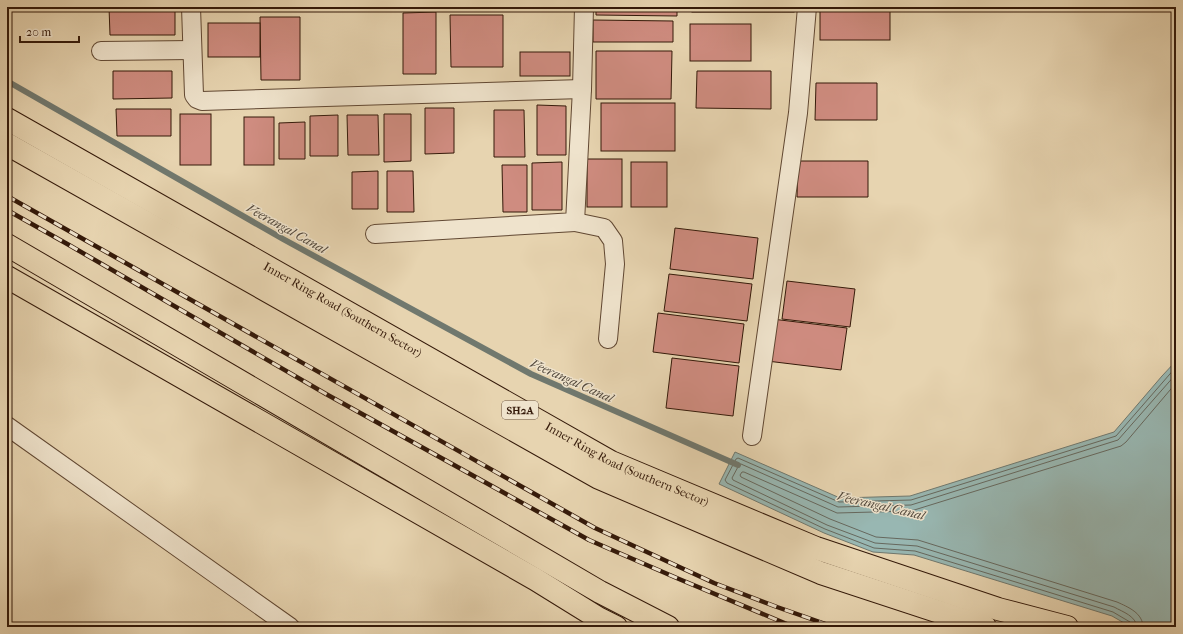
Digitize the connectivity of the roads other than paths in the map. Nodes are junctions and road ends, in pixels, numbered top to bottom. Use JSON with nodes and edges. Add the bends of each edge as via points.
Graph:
{"nodes":[{"id":1,"x":191,"y":7,"type":"edge"},
{"id":2,"x":584,"y":7,"type":"edge"},
{"id":3,"x":807,"y":7,"type":"edge"},
{"id":4,"x":192,"y":50,"type":"junction"},
{"id":5,"x":101,"y":51,"type":"dead end"},
{"id":6,"x":582,"y":89,"type":"junction"},
{"id":7,"x":7,"y":119,"type":"edge"},
{"id":8,"x":7,"y":144,"type":"edge"},
{"id":9,"x":575,"y":222,"type":"junction"},
{"id":10,"x":375,"y":234,"type":"dead end"},
{"id":11,"x":7,"y":245,"type":"edge"},
{"id":12,"x":7,"y":277,"type":"edge"},
{"id":13,"x":608,"y":339,"type":"dead end"},
{"id":14,"x":7,"y":426,"type":"edge"},
{"id":15,"x":752,"y":436,"type":"dead end"},
{"id":16,"x":850,"y":559,"type":"junction"},
{"id":17,"x":843,"y":580,"type":"junction"},
{"id":18,"x":608,"y":596,"type":"junction"},
{"id":19,"x":603,"y":624,"type":"edge"},
{"id":20,"x":290,"y":627,"type":"edge"},
{"id":21,"x":668,"y":627,"type":"edge"},
{"id":22,"x":985,"y":627,"type":"edge"},
{"id":23,"x":1067,"y":627,"type":"edge"}],
"edges":[{"from":1,"to":4,"type":"street"},
{"from":2,"to":6,"type":"street"},
{"from":3,"to":15,"type":"street","via":[[798,112]]},
{"from":4,"to":5,"type":"street"},
{"from":4,"to":6,"type":"street","via":[[194,95],[202,101]]},
{"from":6,"to":9,"type":"street"},
{"from":7,"to":16,"type":"main road","name":"Inner Ring Road (Southern Sector)","number":"SH2A","via":[[612,462],[816,548]]},
{"from":8,"to":17,"type":"main road","name":"Inner Ring Road (Southern Sector)","number":"SH2A","via":[[599,478],[821,573]]},
{"from":9,"to":10,"type":"street"},
{"from":9,"to":13,"type":"street","via":[[604,228],[613,240],[615,264]]},
{"from":11,"to":18,"type":"main road"},
{"from":12,"to":19,"type":"main road","via":[[535,578]]},
{"from":14,"to":20,"type":"street"},
{"from":16,"to":17,"type":"main road"},
{"from":16,"to":23,"type":"main road","name":"Inner Ring Road (Southern Sector)","number":"SH2A","via":[[998,609]]},
{"from":17,"to":22,"type":"main road","name":"Inner Ring Road (Southern Sector)","number":"SH2A"},
{"from":18,"to":19,"type":"street"},
{"from":18,"to":21,"type":"main road"}]}
